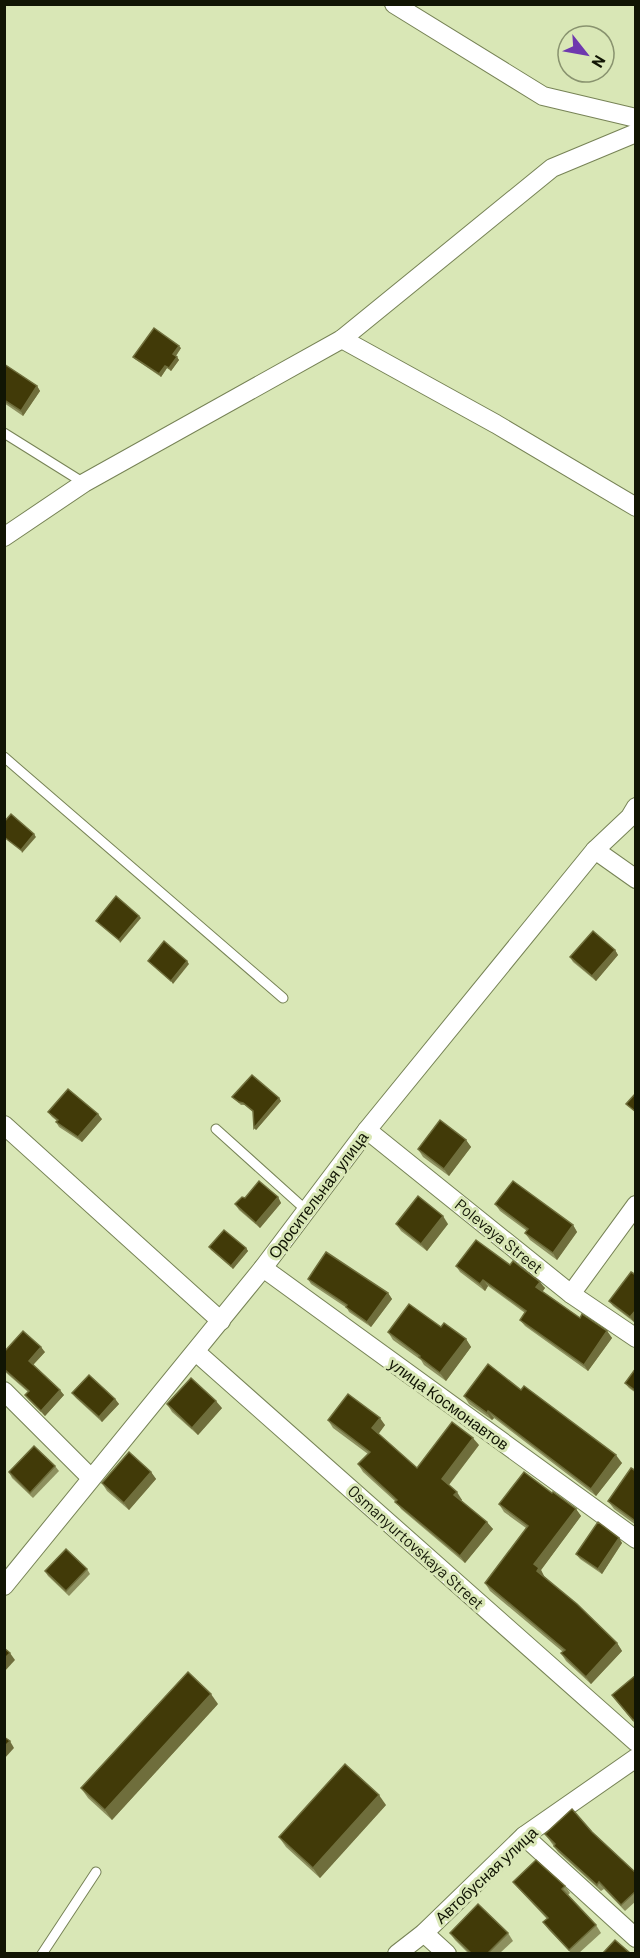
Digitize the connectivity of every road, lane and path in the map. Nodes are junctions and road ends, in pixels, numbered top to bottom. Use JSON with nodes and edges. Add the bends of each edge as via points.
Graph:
{"nodes":[{"id":1,"x":394,"y":4,"type":"edge"},
{"id":2,"x":636,"y":118,"type":"edge"},
{"id":3,"x":636,"y":133,"type":"edge"},
{"id":4,"x":342,"y":339,"type":"junction"},
{"id":5,"x":4,"y":433,"type":"edge"},
{"id":6,"x":84,"y":483,"type":"junction"},
{"id":7,"x":636,"y":507,"type":"edge"},
{"id":8,"x":4,"y":537,"type":"edge"},
{"id":9,"x":4,"y":757,"type":"edge"},
{"id":10,"x":636,"y":807,"type":"edge"},
{"id":11,"x":595,"y":850,"type":"junction"},
{"id":12,"x":636,"y":879,"type":"edge"},
{"id":13,"x":283,"y":998,"type":"dead end"},
{"id":14,"x":4,"y":1125,"type":"edge"},
{"id":15,"x":216,"y":1129,"type":"dead end"},
{"id":16,"x":367,"y":1130,"type":"junction"},
{"id":17,"x":636,"y":1205,"type":"edge"},
{"id":18,"x":306,"y":1210,"type":"junction"},
{"id":19,"x":263,"y":1268,"type":"junction"},
{"id":20,"x":571,"y":1294,"type":"junction"},
{"id":21,"x":221,"y":1321,"type":"junction"},
{"id":22,"x":636,"y":1338,"type":"edge"},
{"id":23,"x":196,"y":1352,"type":"junction"},
{"id":24,"x":4,"y":1391,"type":"edge"},
{"id":25,"x":91,"y":1478,"type":"junction"},
{"id":26,"x":636,"y":1539,"type":"edge"},
{"id":27,"x":4,"y":1586,"type":"edge"},
{"id":28,"x":636,"y":1742,"type":"edge"},
{"id":29,"x":636,"y":1758,"type":"edge"},
{"id":30,"x":524,"y":1836,"type":"junction"},
{"id":31,"x":96,"y":1872,"type":"dead end"},
{"id":32,"x":424,"y":1933,"type":"junction"},
{"id":33,"x":636,"y":1938,"type":"edge"},
{"id":34,"x":42,"y":1953,"type":"edge"},
{"id":35,"x":397,"y":1953,"type":"edge"},
{"id":36,"x":447,"y":1953,"type":"edge"}],
"edges":[{"from":1,"to":2,"type":"street","via":[[543,96]]},
{"from":3,"to":4,"type":"street","via":[[552,168]]},
{"from":4,"to":6,"type":"street"},
{"from":4,"to":7,"type":"street"},
{"from":5,"to":6,"type":"lane"},
{"from":6,"to":8,"type":"street"},
{"from":9,"to":13,"type":"lane"},
{"from":10,"to":11,"type":"street","name":"Оросительная улица","via":[[630,818]]},
{"from":11,"to":12,"type":"street"},
{"from":11,"to":16,"type":"street","name":"Оросительная улица"},
{"from":14,"to":21,"type":"street"},
{"from":15,"to":18,"type":"lane"},
{"from":16,"to":18,"type":"street","name":"Оросительная улица"},
{"from":16,"to":20,"type":"street","name":"Polevaya Street"},
{"from":17,"to":20,"type":"street"},
{"from":18,"to":19,"type":"street","name":"Оросительная улица"},
{"from":19,"to":21,"type":"street","name":"Оросительная улица"},
{"from":19,"to":26,"type":"street","name":"улица Космонавтов"},
{"from":20,"to":22,"type":"street","name":"Polevaya Street"},
{"from":21,"to":23,"type":"street","name":"Оросительная улица"},
{"from":23,"to":25,"type":"street","name":"Оросительная улица"},
{"from":23,"to":28,"type":"street","name":"Osmanyurtovskaya Street"},
{"from":24,"to":25,"type":"street"},
{"from":25,"to":27,"type":"street","name":"Оросительная улица"},
{"from":29,"to":30,"type":"street","name":"Автобусная улица"},
{"from":30,"to":32,"type":"street","name":"Автобусная улица"},
{"from":30,"to":33,"type":"street"},
{"from":31,"to":34,"type":"lane"},
{"from":32,"to":35,"type":"street","name":"Автобусная улица"},
{"from":32,"to":36,"type":"street"}]}
